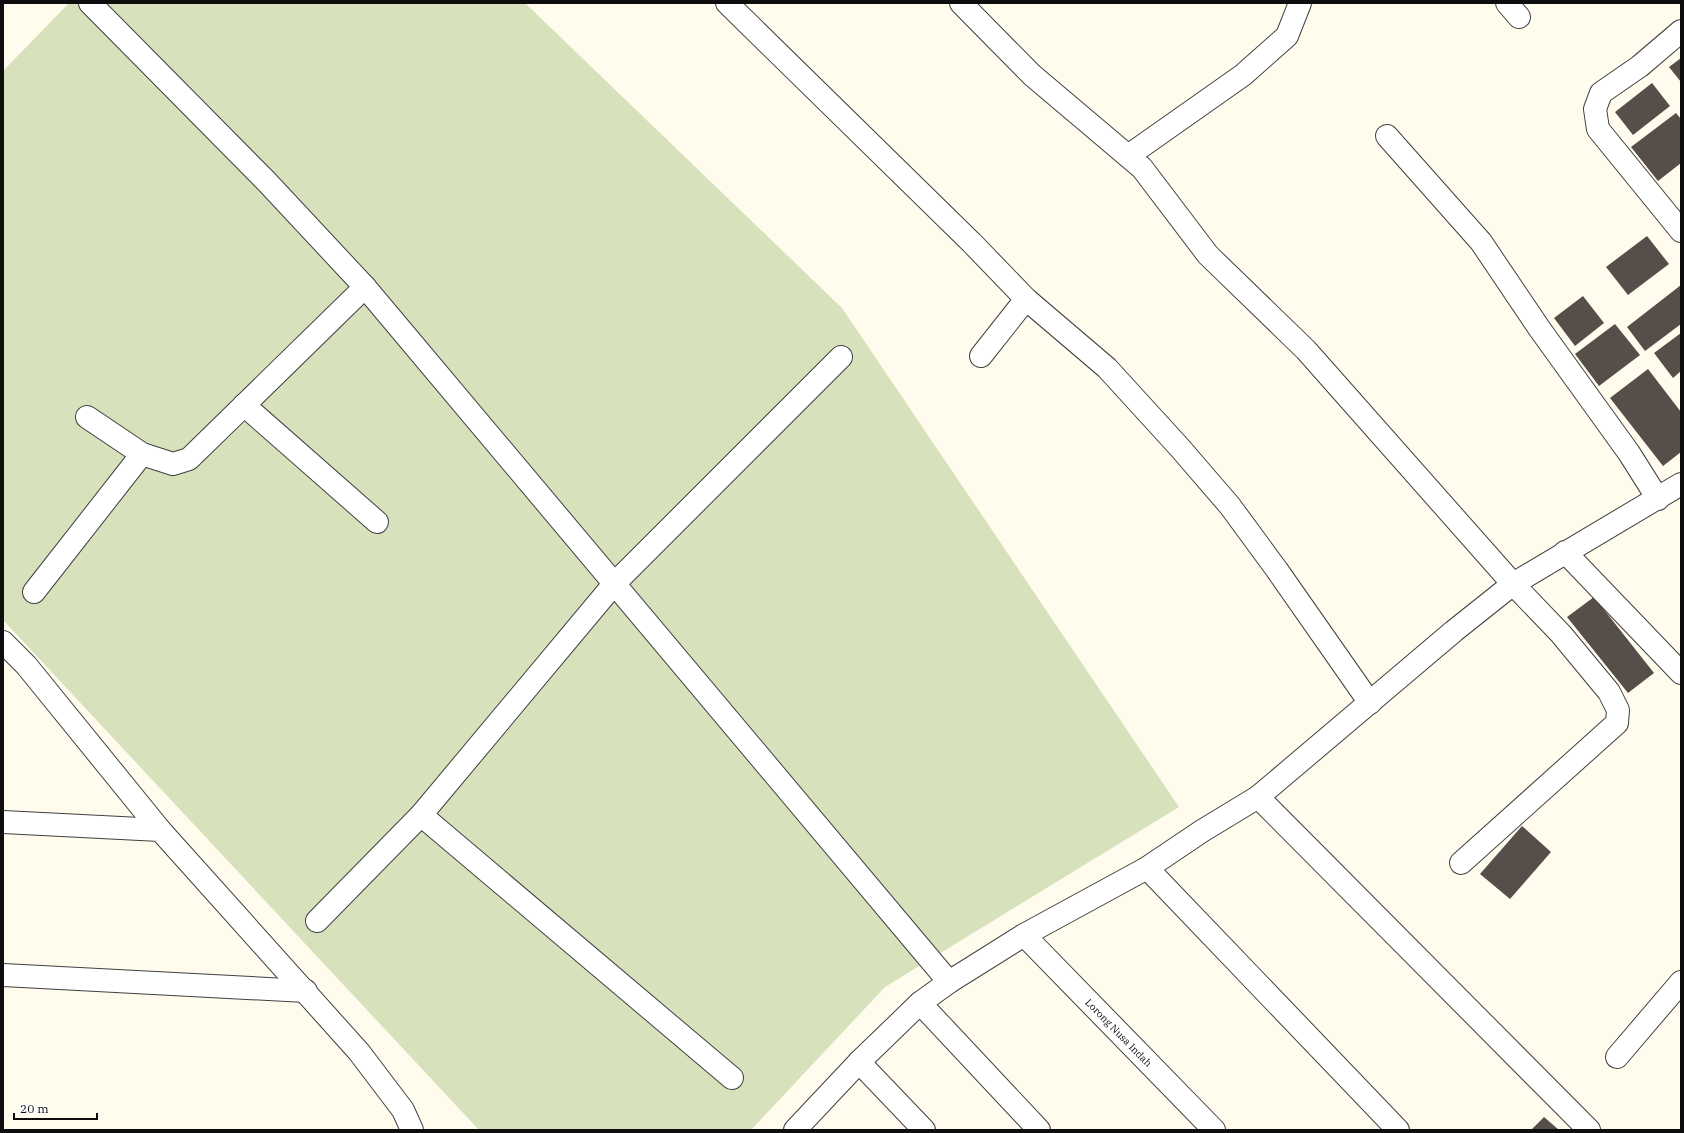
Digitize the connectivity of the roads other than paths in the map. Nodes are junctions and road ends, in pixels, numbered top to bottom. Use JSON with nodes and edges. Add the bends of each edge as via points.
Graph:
{"nodes":[{"id":1,"x":90,"y":3,"type":"edge"},
{"id":2,"x":727,"y":3,"type":"edge"},
{"id":3,"x":961,"y":3,"type":"edge"},
{"id":4,"x":1300,"y":3,"type":"edge"},
{"id":5,"x":1681,"y":31,"type":"edge"},
{"id":6,"x":1387,"y":136,"type":"dead end"},
{"id":7,"x":1128,"y":156,"type":"junction"},
{"id":8,"x":1681,"y":231,"type":"edge"},
{"id":9,"x":365,"y":287,"type":"junction"},
{"id":10,"x":1026,"y":299,"type":"junction"},
{"id":11,"x":981,"y":356,"type":"dead end"},
{"id":12,"x":841,"y":357,"type":"dead end"},
{"id":13,"x":244,"y":405,"type":"junction"},
{"id":14,"x":87,"y":417,"type":"dead end"},
{"id":15,"x":142,"y":454,"type":"junction"},
{"id":16,"x":1681,"y":484,"type":"edge"},
{"id":17,"x":1658,"y":499,"type":"junction"},
{"id":18,"x":377,"y":522,"type":"dead end"},
{"id":19,"x":1565,"y":552,"type":"junction"},
{"id":20,"x":614,"y":584,"type":"junction"},
{"id":21,"x":1513,"y":584,"type":"junction"},
{"id":22,"x":34,"y":592,"type":"dead end"},
{"id":23,"x":3,"y":642,"type":"edge"},
{"id":24,"x":1681,"y":674,"type":"edge"},
{"id":25,"x":1370,"y":703,"type":"junction"},
{"id":26,"x":1258,"y":797,"type":"junction"},
{"id":27,"x":421,"y":815,"type":"junction"},
{"id":28,"x":3,"y":822,"type":"edge"},
{"id":29,"x":160,"y":830,"type":"junction"},
{"id":30,"x":1461,"y":863,"type":"dead end"},
{"id":31,"x":1147,"y":868,"type":"junction"},
{"id":32,"x":317,"y":921,"type":"dead end"},
{"id":33,"x":1024,"y":935,"type":"junction"},
{"id":34,"x":3,"y":975,"type":"edge"},
{"id":35,"x":949,"y":982,"type":"junction"},
{"id":36,"x":1681,"y":982,"type":"edge"},
{"id":37,"x":306,"y":991,"type":"junction"},
{"id":38,"x":920,"y":1003,"type":"junction"},
{"id":39,"x":1617,"y":1057,"type":"dead end"},
{"id":40,"x":859,"y":1062,"type":"junction"},
{"id":41,"x":732,"y":1078,"type":"dead end"},
{"id":42,"x":412,"y":1130,"type":"edge"},
{"id":43,"x":795,"y":1130,"type":"edge"},
{"id":44,"x":924,"y":1130,"type":"edge"},
{"id":45,"x":1039,"y":1130,"type":"edge"},
{"id":46,"x":1214,"y":1130,"type":"edge"},
{"id":47,"x":1398,"y":1130,"type":"edge"},
{"id":48,"x":1589,"y":1130,"type":"edge"}],
"edges":[{"from":1,"to":9,"type":"street","via":[[262,177]]},
{"from":2,"to":10,"type":"street"},
{"from":3,"to":7,"type":"street","via":[[1032,75]]},
{"from":4,"to":7,"type":"street","via":[[1286,36],[1243,75]]},
{"from":5,"to":8,"type":"street","via":[[1640,66],[1601,93],[1595,109],[1598,129]]},
{"from":6,"to":17,"type":"street","via":[[1481,242],[1629,453]]},
{"from":7,"to":21,"type":"street","via":[[1142,168],[1208,254],[1306,350]]},
{"from":9,"to":13,"type":"street"},
{"from":9,"to":20,"type":"street"},
{"from":10,"to":11,"type":"street"},
{"from":10,"to":25,"type":"street","via":[[1107,368],[1225,500],[1278,570]]},
{"from":12,"to":20,"type":"street"},
{"from":13,"to":15,"type":"street","via":[[189,459],[172,464]]},
{"from":13,"to":18,"type":"street"},
{"from":14,"to":15,"type":"street"},
{"from":15,"to":22,"type":"street"},
{"from":16,"to":17,"type":"street"},
{"from":17,"to":19,"type":"street"},
{"from":19,"to":21,"type":"street"},
{"from":19,"to":24,"type":"street"},
{"from":20,"to":27,"type":"street"},
{"from":20,"to":35,"type":"street"},
{"from":21,"to":25,"type":"street"},
{"from":21,"to":30,"type":"street","via":[[1561,634],[1609,692],[1617,705],[1618,720]]},
{"from":23,"to":29,"type":"street","via":[[26,665]]},
{"from":25,"to":26,"type":"street"},
{"from":26,"to":31,"type":"street"},
{"from":26,"to":48,"type":"street"},
{"from":27,"to":32,"type":"street"},
{"from":27,"to":41,"type":"street"},
{"from":28,"to":29,"type":"street"},
{"from":29,"to":37,"type":"street"},
{"from":31,"to":33,"type":"street"},
{"from":31,"to":47,"type":"street"},
{"from":33,"to":35,"type":"street"},
{"from":33,"to":46,"type":"street","name":"Lorong Nusa Indah"},
{"from":34,"to":37,"type":"street"},
{"from":35,"to":38,"type":"street"},
{"from":36,"to":39,"type":"street"},
{"from":37,"to":42,"type":"street","via":[[359,1052],[403,1110]]},
{"from":38,"to":40,"type":"street"},
{"from":38,"to":45,"type":"street"},
{"from":40,"to":43,"type":"street"},
{"from":40,"to":44,"type":"street"}]}
